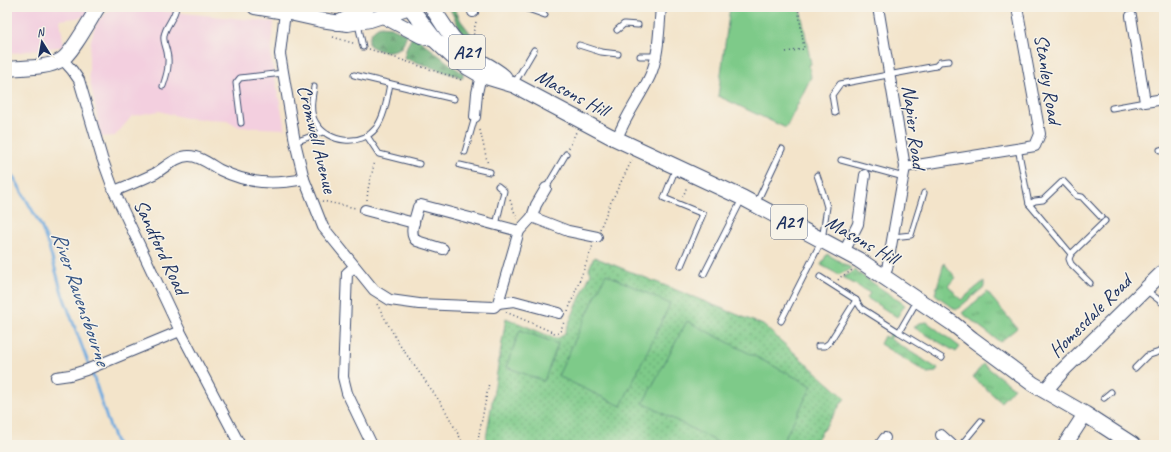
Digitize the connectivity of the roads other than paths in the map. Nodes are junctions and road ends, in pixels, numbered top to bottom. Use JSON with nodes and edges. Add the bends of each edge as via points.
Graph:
{"nodes":[{"id":1,"x":98,"y":7,"type":"edge"},
{"id":2,"x":176,"y":7,"type":"edge"},
{"id":3,"x":255,"y":7,"type":"edge"},
{"id":4,"x":368,"y":7,"type":"edge"},
{"id":5,"x":410,"y":7,"type":"edge"},
{"id":6,"x":432,"y":7,"type":"edge"},
{"id":7,"x":517,"y":7,"type":"edge"},
{"id":8,"x":661,"y":7,"type":"edge"},
{"id":9,"x":878,"y":7,"type":"edge"},
{"id":10,"x":1017,"y":7,"type":"edge"},
{"id":11,"x":285,"y":12,"type":"junction"},
{"id":12,"x":546,"y":15,"type":"dead end"},
{"id":13,"x":383,"y":16,"type":"junction"},
{"id":14,"x":1131,"y":16,"type":"dead end"},
{"id":15,"x":338,"y":23,"type":"junction"},
{"id":16,"x":358,"y":23,"type":"junction"},
{"id":17,"x":638,"y":25,"type":"dead end"},
{"id":18,"x":617,"y":30,"type":"dead end"},
{"id":19,"x":435,"y":40,"type":"junction"},
{"id":20,"x":579,"y":45,"type":"dead end"},
{"id":21,"x":363,"y":47,"type":"road end"},
{"id":22,"x":534,"y":50,"type":"dead end"},
{"id":23,"x":618,"y":54,"type":"dead end"},
{"id":24,"x":640,"y":56,"type":"dead end"},
{"id":25,"x":655,"y":56,"type":"junction"},
{"id":26,"x":63,"y":60,"type":"junction"},
{"id":27,"x":949,"y":61,"type":"dead end"},
{"id":28,"x":7,"y":69,"type":"edge"},
{"id":29,"x":282,"y":73,"type":"junction"},
{"id":30,"x":354,"y":75,"type":"dead end"},
{"id":31,"x":481,"y":75,"type":"junction"},
{"id":32,"x":890,"y":75,"type":"junction"},
{"id":33,"x":390,"y":84,"type":"junction"},
{"id":34,"x":514,"y":85,"type":"junction"},
{"id":35,"x":163,"y":86,"type":"dead end"},
{"id":36,"x":314,"y":87,"type":"dead end"},
{"id":37,"x":454,"y":99,"type":"dead end"},
{"id":38,"x":1164,"y":99,"type":"edge"},
{"id":39,"x":1146,"y":102,"type":"junction"},
{"id":40,"x":1112,"y":108,"type":"dead end"},
{"id":41,"x":835,"y":113,"type":"dead end"},
{"id":42,"x":475,"y":117,"type":"joint"},
{"id":43,"x":241,"y":123,"type":"dead end"},
{"id":44,"x":323,"y":132,"type":"junction"},
{"id":45,"x":367,"y":136,"type":"junction"},
{"id":46,"x":617,"y":139,"type":"junction"},
{"id":47,"x":295,"y":142,"type":"junction"},
{"id":48,"x":1018,"y":148,"type":"junction"},
{"id":49,"x":782,"y":150,"type":"dead end"},
{"id":50,"x":465,"y":152,"type":"dead end"},
{"id":51,"x":566,"y":154,"type":"road end"},
{"id":52,"x":841,"y":160,"type":"dead end"},
{"id":53,"x":419,"y":164,"type":"dead end"},
{"id":54,"x":460,"y":165,"type":"dead end"},
{"id":55,"x":676,"y":167,"type":"junction"},
{"id":56,"x":490,"y":172,"type":"road end"},
{"id":57,"x":904,"y":172,"type":"junction"},
{"id":58,"x":817,"y":175,"type":"dead end"},
{"id":59,"x":865,"y":175,"type":"dead end"},
{"id":60,"x":304,"y":179,"type":"junction"},
{"id":61,"x":498,"y":186,"type":"dead end"},
{"id":62,"x":546,"y":188,"type":"joint"},
{"id":63,"x":114,"y":191,"type":"junction"},
{"id":64,"x":924,"y":193,"type":"dead end"},
{"id":65,"x":749,"y":201,"type":"junction"},
{"id":66,"x":1029,"y":204,"type":"junction"},
{"id":67,"x":365,"y":210,"type":"road end"},
{"id":68,"x":532,"y":217,"type":"junction"},
{"id":69,"x":414,"y":223,"type":"junction"},
{"id":70,"x":496,"y":225,"type":"junction"},
{"id":71,"x":518,"y":231,"type":"junction"},
{"id":72,"x":597,"y":237,"type":"road end"},
{"id":73,"x":893,"y":237,"type":"junction"},
{"id":74,"x":822,"y":240,"type":"junction"},
{"id":75,"x":443,"y":249,"type":"dead end"},
{"id":76,"x":844,"y":252,"type":"junction"},
{"id":77,"x":1071,"y":254,"type":"junction"},
{"id":78,"x":681,"y":266,"type":"dead end"},
{"id":79,"x":354,"y":267,"type":"junction"},
{"id":80,"x":1164,"y":271,"type":"edge"},
{"id":81,"x":704,"y":274,"type":"dead end"},
{"id":82,"x":883,"y":275,"type":"junction"},
{"id":83,"x":820,"y":277,"type":"dead end"},
{"id":84,"x":1090,"y":283,"type":"dead end"},
{"id":85,"x":1145,"y":289,"type":"junction"},
{"id":86,"x":918,"y":299,"type":"junction"},
{"id":87,"x":856,"y":300,"type":"junction"},
{"id":88,"x":498,"y":303,"type":"junction"},
{"id":89,"x":1164,"y":304,"type":"edge"},
{"id":90,"x":559,"y":313,"type":"dead end"},
{"id":91,"x":781,"y":320,"type":"dead end"},
{"id":92,"x":180,"y":331,"type":"junction"},
{"id":93,"x":899,"y":332,"type":"junction"},
{"id":94,"x":818,"y":346,"type":"dead end"},
{"id":95,"x":1164,"y":347,"type":"edge"},
{"id":96,"x":942,"y":358,"type":"dead end"},
{"id":97,"x":1136,"y":368,"type":"dead end"},
{"id":98,"x":56,"y":377,"type":"dead end"},
{"id":99,"x":1045,"y":391,"type":"junction"},
{"id":100,"x":1111,"y":392,"type":"dead end"},
{"id":101,"x":1104,"y":398,"type":"dead end"},
{"id":102,"x":1084,"y":414,"type":"junction"},
{"id":103,"x":981,"y":421,"type":"dead end"},
{"id":104,"x":940,"y":435,"type":"dead end"},
{"id":105,"x":240,"y":445,"type":"edge"},
{"id":106,"x":372,"y":445,"type":"edge"},
{"id":107,"x":952,"y":445,"type":"edge"},
{"id":108,"x":961,"y":445,"type":"edge"},
{"id":109,"x":1065,"y":445,"type":"edge"},
{"id":110,"x":1132,"y":445,"type":"edge"}],
"edges":[{"from":1,"to":26,"type":"main road"},
{"from":2,"to":35,"type":"lane","via":[[164,36],[169,71]]},
{"from":3,"to":11,"type":"main road","name":"Masons Hill"},
{"from":4,"to":15,"type":"main road"},
{"from":5,"to":13,"type":"main road","name":"Masons Hill"},
{"from":5,"to":19,"type":"main road","name":"Masons Hill","number":"A21"},
{"from":6,"to":34,"type":"main road","name":"Masons Hill","number":"A21","via":[[461,48]]},
{"from":7,"to":12,"type":"lane"},
{"from":8,"to":25,"type":"street"},
{"from":9,"to":32,"type":"street","name":"Napier Road"},
{"from":10,"to":48,"type":"street","name":"Stanley Road","via":[[1040,134],[1035,146]]},
{"from":11,"to":15,"type":"main road","name":"Masons Hill"},
{"from":11,"to":29,"type":"street","name":"Cromwell Avenue","via":[[280,54]]},
{"from":13,"to":16,"type":"main road","name":"Masons Hill"},
{"from":13,"to":19,"type":"main road","via":[[421,36]]},
{"from":14,"to":39,"type":"street"},
{"from":15,"to":16,"type":"main road","name":"Masons Hill"},
{"from":16,"to":21,"type":"lane"},
{"from":17,"to":18,"type":"lane","via":[[624,24]]},
{"from":19,"to":31,"type":"main road","name":"Masons Hill","number":"A21","via":[[452,56]]},
{"from":20,"to":23,"type":"lane"},
{"from":22,"to":34,"type":"lane"},
{"from":24,"to":25,"type":"lane"},
{"from":25,"to":46,"type":"street","via":[[650,76]]},
{"from":26,"to":28,"type":"main road","via":[[51,64]]},
{"from":26,"to":63,"type":"street","name":"Sandford Road","via":[[79,80]]},
{"from":27,"to":32,"type":"lane"},
{"from":29,"to":43,"type":"lane","via":[[240,78],[237,81]]},
{"from":29,"to":47,"type":"street","name":"Cromwell Avenue"},
{"from":30,"to":33,"type":"lane"},
{"from":31,"to":34,"type":"main road","name":"Masons Hill","number":"A21"},
{"from":31,"to":42,"type":"street"},
{"from":32,"to":41,"type":"lane","via":[[840,84],[832,95]]},
{"from":32,"to":57,"type":"street","name":"Napier Road"},
{"from":33,"to":37,"type":"lane"},
{"from":33,"to":45,"type":"lane","via":[[380,122]]},
{"from":34,"to":46,"type":"main road","name":"Masons Hill","number":"A21"},
{"from":36,"to":44,"type":"lane","via":[[312,110],[315,122]]},
{"from":38,"to":39,"type":"street"},
{"from":39,"to":40,"type":"lane"},
{"from":42,"to":50,"type":"lane"},
{"from":44,"to":45,"type":"lane","via":[[340,140],[361,139]]},
{"from":44,"to":47,"type":"lane"},
{"from":45,"to":53,"type":"lane","via":[[379,154]]},
{"from":46,"to":55,"type":"main road","name":"Masons Hill","number":"A21"},
{"from":47,"to":60,"type":"street","name":"Cromwell Avenue"},
{"from":48,"to":57,"type":"street","name":"Stanley Road"},
{"from":48,"to":66,"type":"lane"},
{"from":49,"to":65,"type":"lane"},
{"from":51,"to":62,"type":"lane"},
{"from":52,"to":57,"type":"lane"},
{"from":54,"to":56,"type":"lane"},
{"from":55,"to":65,"type":"main road","name":"Masons Hill","number":"A21"},
{"from":55,"to":78,"type":"lane","via":[[664,198],[703,214]]},
{"from":57,"to":73,"type":"street","name":"Napier Road"},
{"from":58,"to":74,"type":"lane","via":[[827,207]]},
{"from":59,"to":76,"type":"street","via":[[858,224]]},
{"from":60,"to":63,"type":"street","via":[[278,183],[248,180],[197,157],[189,156]]},
{"from":60,"to":79,"type":"street","name":"Cromwell Avenue","via":[[323,227]]},
{"from":61,"to":70,"type":"lane","via":[[504,192]]},
{"from":62,"to":68,"type":"street"},
{"from":63,"to":92,"type":"street","name":"Sandford Road"},
{"from":64,"to":73,"type":"lane","via":[[911,235]]},
{"from":65,"to":74,"type":"main road","name":"Masons Hill","number":"A21"},
{"from":65,"to":81,"type":"lane"},
{"from":66,"to":77,"type":"lane"},
{"from":66,"to":77,"type":"lane","via":[[1043,200],[1063,181],[1103,219]]},
{"from":67,"to":69,"type":"street"},
{"from":68,"to":71,"type":"street"},
{"from":68,"to":72,"type":"street","via":[[568,231]]},
{"from":69,"to":70,"type":"street","via":[[418,207],[421,205]]},
{"from":69,"to":75,"type":"street","via":[[411,234],[416,242]]},
{"from":70,"to":71,"type":"street"},
{"from":71,"to":88,"type":"street"},
{"from":73,"to":82,"type":"street","name":"Napier Road","via":[[887,269]]},
{"from":74,"to":76,"type":"main road","name":"Masons Hill","number":"A21"},
{"from":74,"to":91,"type":"lane"},
{"from":76,"to":82,"type":"main road","name":"Masons Hill","number":"A21"},
{"from":77,"to":84,"type":"lane","via":[[1071,264]]},
{"from":79,"to":88,"type":"street","name":"Cromwell Avenue","via":[[374,290],[390,300],[486,307],[494,307]]},
{"from":79,"to":106,"type":"street","via":[[347,273],[343,377],[347,393]]},
{"from":80,"to":85,"type":"main road","name":"Homesdale Road"},
{"from":82,"to":86,"type":"main road","name":"Masons Hill","number":"A21"},
{"from":83,"to":87,"type":"lane"},
{"from":85,"to":89,"type":"lane"},
{"from":85,"to":99,"type":"main road","name":"Homesdale Road"},
{"from":86,"to":93,"type":"lane"},
{"from":86,"to":99,"type":"main road","name":"Masons Hill","number":"A21"},
{"from":87,"to":93,"type":"lane","via":[[861,308]]},
{"from":87,"to":94,"type":"lane","via":[[829,343]]},
{"from":88,"to":90,"type":"street","via":[[514,301]]},
{"from":92,"to":98,"type":"street","via":[[90,368]]},
{"from":92,"to":105,"type":"street","name":"Sandford Road"},
{"from":93,"to":96,"type":"lane"},
{"from":95,"to":97,"type":"lane","via":[[1159,352],[1147,356]]},
{"from":99,"to":102,"type":"main road","number":"A21"},
{"from":100,"to":101,"type":"lane"},
{"from":102,"to":109,"type":"main road"},
{"from":102,"to":110,"type":"main road","number":"A21"},
{"from":103,"to":108,"type":"lane"},
{"from":104,"to":107,"type":"street"}]}
